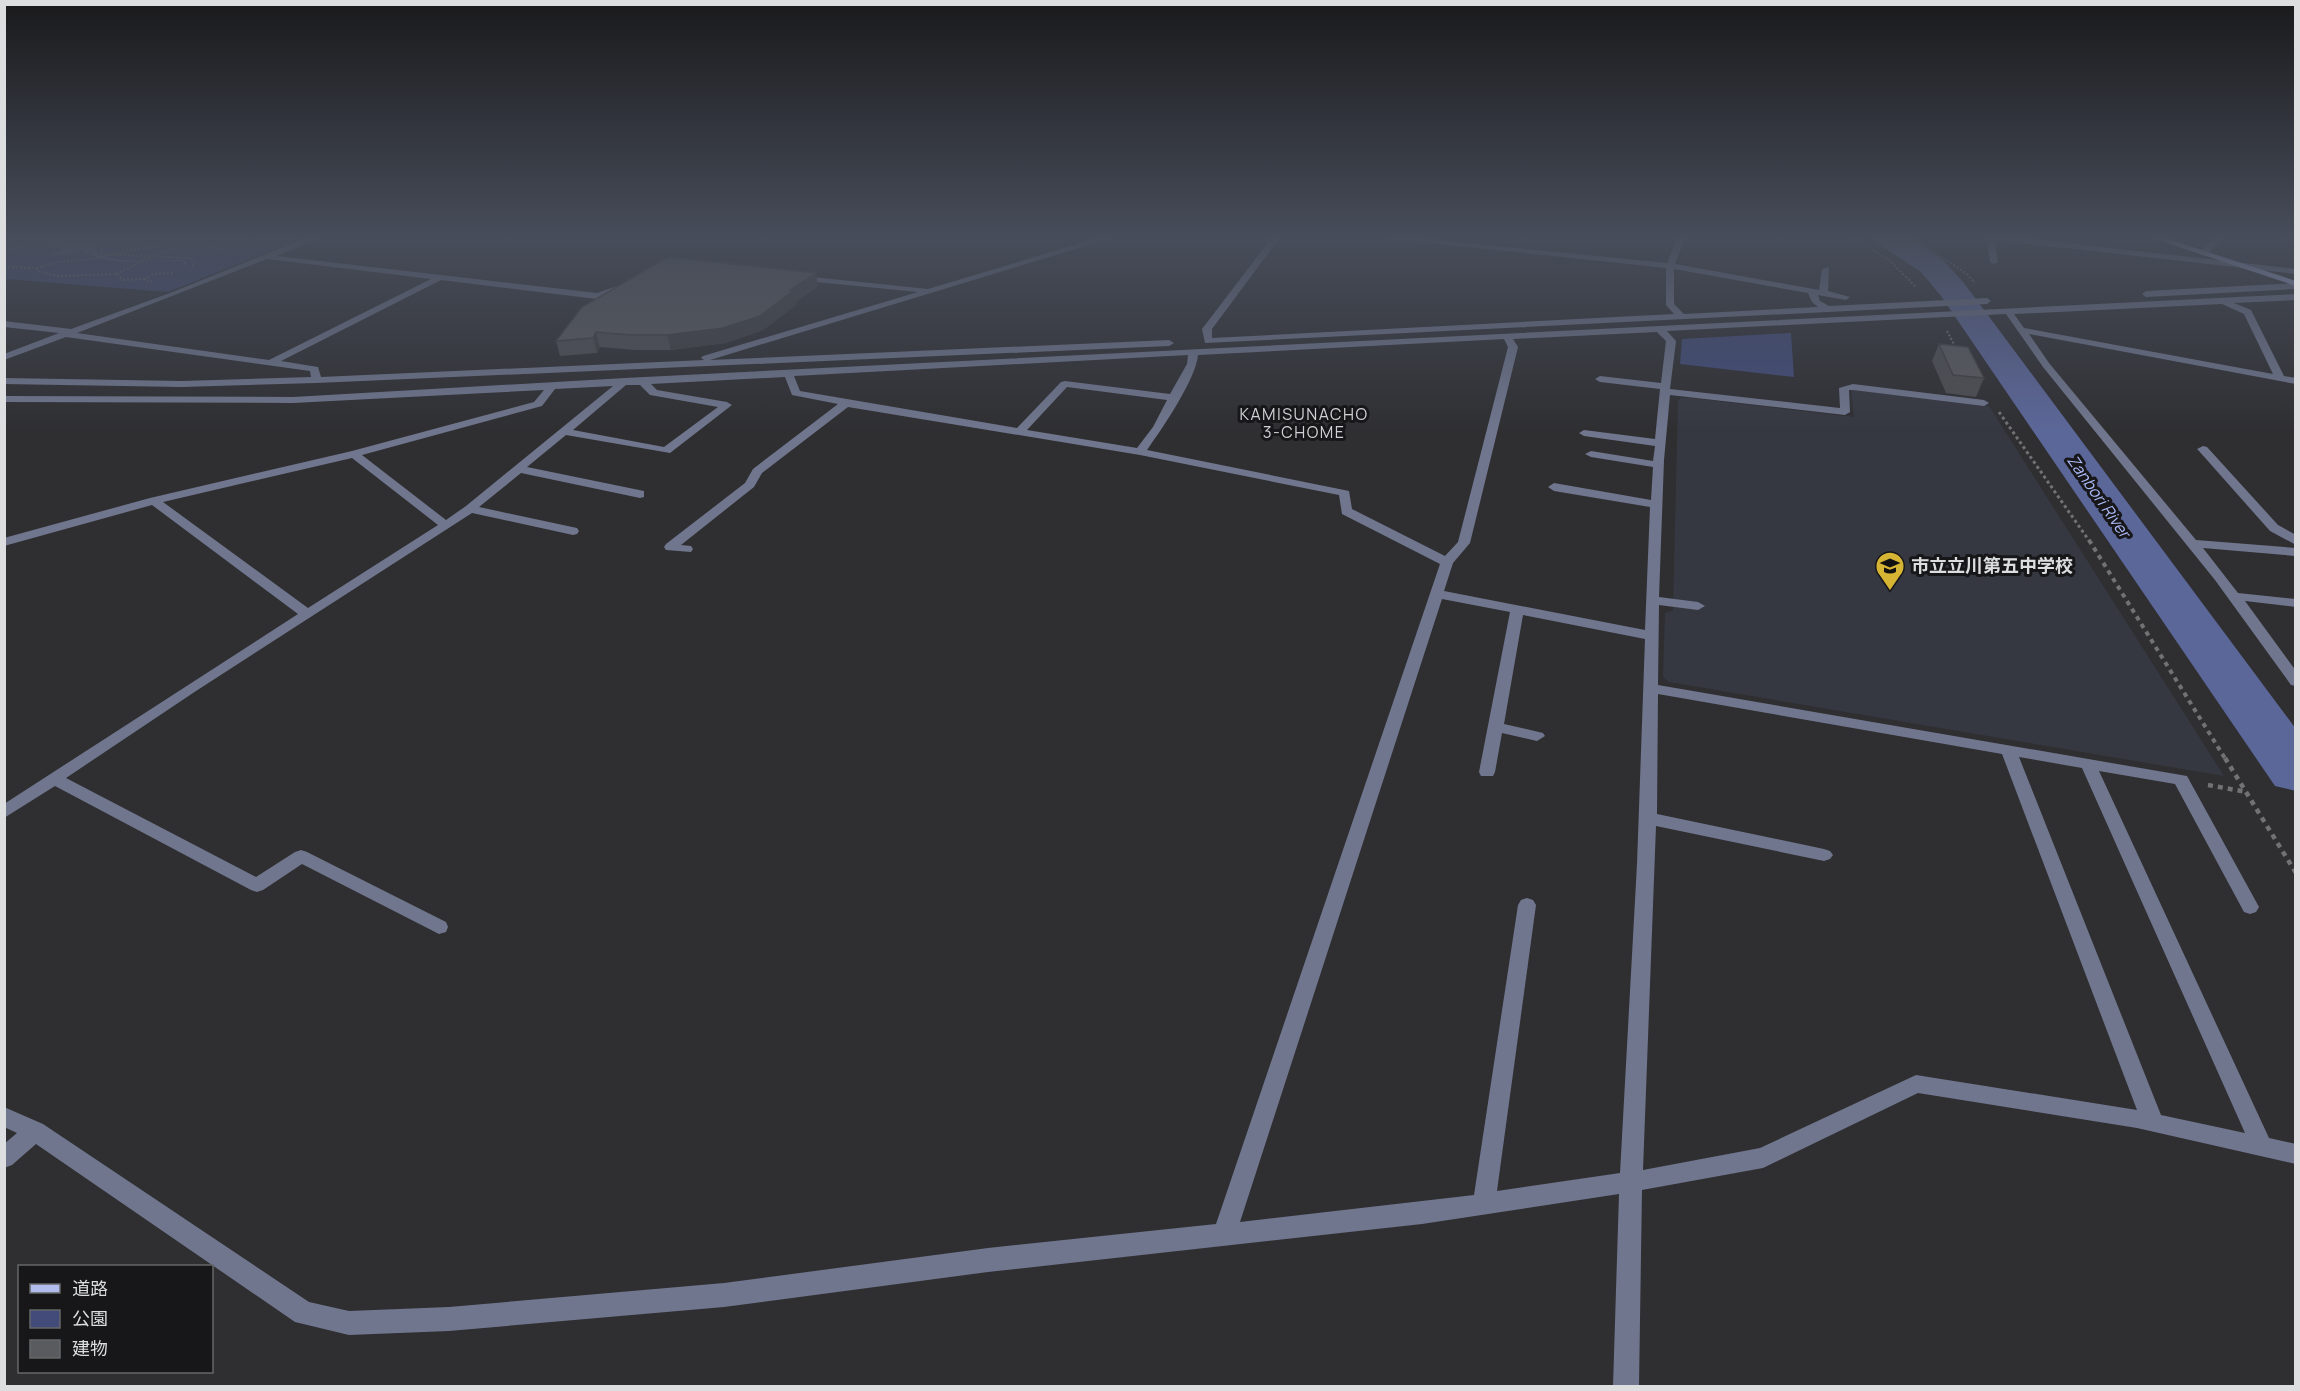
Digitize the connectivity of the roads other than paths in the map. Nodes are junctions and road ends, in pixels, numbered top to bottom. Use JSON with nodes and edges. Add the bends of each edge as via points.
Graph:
{"nodes":[{"id":1,"x":155,"y":301,"type":"edge"},
{"id":2,"x":393,"y":301,"type":"edge"},
{"id":3,"x":899,"y":301,"type":"edge"},
{"id":4,"x":1228,"y":301,"type":"edge"},
{"id":5,"x":1670,"y":301,"type":"edge"},
{"id":6,"x":1816,"y":301,"type":"edge"},
{"id":7,"x":2223,"y":301,"type":"joint"},
{"id":8,"x":1992,"y":305,"type":"junction"},
{"id":9,"x":1827,"y":309,"type":"junction"},
{"id":10,"x":2008,"y":311,"type":"junction"},
{"id":11,"x":1720,"y":314,"type":"junction"},
{"id":12,"x":1681,"y":316,"type":"junction"},
{"id":13,"x":4,"y":324,"type":"edge"},
{"id":14,"x":1537,"y":324,"type":"junction"},
{"id":15,"x":1738,"y":324,"type":"junction"},
{"id":16,"x":1660,"y":329,"type":"junction"},
{"id":17,"x":2022,"y":330,"type":"junction"},
{"id":18,"x":70,"y":334,"type":"junction"},
{"id":19,"x":1532,"y":336,"type":"junction"},
{"id":20,"x":1507,"y":337,"type":"junction"},
{"id":21,"x":1208,"y":341,"type":"junction"},
{"id":22,"x":1193,"y":352,"type":"junction"},
{"id":23,"x":4,"y":357,"type":"edge"},
{"id":24,"x":270,"y":363,"type":"junction"},
{"id":25,"x":682,"y":365,"type":"junction"},
{"id":26,"x":788,"y":373,"type":"junction"},
{"id":27,"x":2280,"y":378,"type":"junction"},
{"id":28,"x":1600,"y":379,"type":"dead end"},
{"id":29,"x":316,"y":380,"type":"junction"},
{"id":30,"x":4,"y":381,"type":"edge"},
{"id":31,"x":642,"y":381,"type":"junction"},
{"id":32,"x":2295,"y":381,"type":"edge"},
{"id":33,"x":622,"y":382,"type":"junction"},
{"id":34,"x":553,"y":385,"type":"junction"},
{"id":35,"x":1664,"y":389,"type":"junction"},
{"id":36,"x":1173,"y":398,"type":"junction"},
{"id":37,"x":4,"y":399,"type":"edge"},
{"id":38,"x":846,"y":403,"type":"junction"},
{"id":39,"x":1988,"y":403,"type":"road end"},
{"id":40,"x":563,"y":431,"type":"junction"},
{"id":41,"x":1020,"y":431,"type":"junction"},
{"id":42,"x":1584,"y":433,"type":"dead end"},
{"id":43,"x":1660,"y":443,"type":"junction"},
{"id":44,"x":2203,"y":449,"type":"dead end"},
{"id":45,"x":1140,"y":452,"type":"junction"},
{"id":46,"x":354,"y":454,"type":"junction"},
{"id":47,"x":1591,"y":454,"type":"dead end"},
{"id":48,"x":1659,"y":465,"type":"junction"},
{"id":49,"x":519,"y":469,"type":"junction"},
{"id":50,"x":1554,"y":487,"type":"dead end"},
{"id":51,"x":640,"y":494,"type":"dead end"},
{"id":52,"x":154,"y":501,"type":"junction"},
{"id":53,"x":1655,"y":504,"type":"junction"},
{"id":54,"x":470,"y":509,"type":"junction"},
{"id":55,"x":445,"y":525,"type":"junction"},
{"id":56,"x":573,"y":531,"type":"dead end"},
{"id":57,"x":2295,"y":541,"type":"edge"},
{"id":58,"x":4,"y":542,"type":"edge"},
{"id":59,"x":2192,"y":543,"type":"junction"},
{"id":60,"x":687,"y":549,"type":"dead end"},
{"id":61,"x":2295,"y":552,"type":"edge"},
{"id":62,"x":1447,"y":561,"type":"junction"},
{"id":63,"x":1438,"y":594,"type":"junction"},
{"id":64,"x":2232,"y":596,"type":"junction"},
{"id":65,"x":1654,"y":600,"type":"junction"},
{"id":66,"x":2295,"y":603,"type":"edge"},
{"id":67,"x":1698,"y":606,"type":"dead end"},
{"id":68,"x":1517,"y":610,"type":"junction"},
{"id":69,"x":308,"y":615,"type":"junction"},
{"id":70,"x":1653,"y":636,"type":"junction"},
{"id":71,"x":2278,"y":658,"type":"junction"},
{"id":72,"x":2295,"y":661,"type":"edge"},
{"id":73,"x":2295,"y":682,"type":"edge"},
{"id":74,"x":1649,"y":688,"type":"junction"},
{"id":75,"x":1495,"y":727,"type":"junction"},
{"id":76,"x":1537,"y":736,"type":"dead end"},
{"id":77,"x":2008,"y":750,"type":"junction"},
{"id":78,"x":2088,"y":764,"type":"junction"},
{"id":79,"x":1487,"y":772,"type":"dead end"},
{"id":80,"x":55,"y":779,"type":"junction"},
{"id":81,"x":4,"y":812,"type":"edge"},
{"id":82,"x":1648,"y":818,"type":"junction"},
{"id":83,"x":1824,"y":855,"type":"dead end"},
{"id":84,"x":1527,"y":905,"type":"dead end"},
{"id":85,"x":2250,"y":907,"type":"dead end"},
{"id":86,"x":439,"y":927,"type":"dead end"},
{"id":87,"x":4,"y":1116,"type":"edge"},
{"id":88,"x":2153,"y":1122,"type":"junction"},
{"id":89,"x":35,"y":1131,"type":"junction"},
{"id":90,"x":2262,"y":1147,"type":"junction"},
{"id":91,"x":2295,"y":1154,"type":"edge"},
{"id":92,"x":4,"y":1158,"type":"edge"},
{"id":93,"x":1631,"y":1182,"type":"junction"},
{"id":94,"x":1484,"y":1204,"type":"junction"},
{"id":95,"x":1225,"y":1233,"type":"junction"},
{"id":96,"x":1626,"y":1386,"type":"edge"}],
"edges":[{"from":1,"to":18,"type":"street"},
{"from":2,"to":24,"type":"street"},
{"from":3,"to":25,"type":"street"},
{"from":4,"to":21,"type":"street","via":[[1207,329]]},
{"from":5,"to":12,"type":"street"},
{"from":6,"to":9,"type":"street"},
{"from":7,"to":10,"type":"street"},
{"from":7,"to":27,"type":"street","via":[[2248,312]]},
{"from":8,"to":9,"type":"street"},
{"from":8,"to":10,"type":"street"},
{"from":8,"to":15,"type":"street","via":[[1942,314]]},
{"from":9,"to":11,"type":"street"},
{"from":10,"to":17,"type":"street"},
{"from":11,"to":12,"type":"street"},
{"from":11,"to":15,"type":"street","via":[[1742,321]]},
{"from":12,"to":14,"type":"street"},
{"from":13,"to":18,"type":"street"},
{"from":14,"to":19,"type":"street","via":[[1524,328]]},
{"from":14,"to":21,"type":"street"},
{"from":15,"to":16,"type":"street"},
{"from":16,"to":19,"type":"street"},
{"from":16,"to":35,"type":"street","via":[[1671,341]]},
{"from":17,"to":27,"type":"street"},
{"from":17,"to":59,"type":"street","via":[[2046,365]]},
{"from":18,"to":23,"type":"street"},
{"from":18,"to":24,"type":"street"},
{"from":19,"to":20,"type":"street"},
{"from":20,"to":22,"type":"street"},
{"from":20,"to":62,"type":"street","via":[[1513,347],[1464,543]]},
{"from":21,"to":25,"type":"street"},
{"from":22,"to":26,"type":"street"},
{"from":22,"to":36,"type":"street","via":[[1192,364]]},
{"from":24,"to":29,"type":"street","via":[[315,369]]},
{"from":25,"to":29,"type":"street"},
{"from":25,"to":33,"type":"street"},
{"from":26,"to":31,"type":"street"},
{"from":26,"to":38,"type":"street","via":[[796,393]]},
{"from":27,"to":32,"type":"street"},
{"from":28,"to":35,"type":"street"},
{"from":29,"to":30,"type":"street","via":[[182,384]]},
{"from":31,"to":33,"type":"street"},
{"from":31,"to":40,"type":"street","via":[[654,393],[727,405],[666,451]]},
{"from":33,"to":34,"type":"street"},
{"from":33,"to":40,"type":"street"},
{"from":34,"to":37,"type":"street","via":[[293,400]]},
{"from":34,"to":46,"type":"street","via":[[538,404]]},
{"from":35,"to":39,"type":"street","via":[[1845,412],[1844,388],[1852,387]]},
{"from":35,"to":43,"type":"street"},
{"from":36,"to":41,"type":"street","via":[[1065,384]]},
{"from":36,"to":45,"type":"street"},
{"from":38,"to":41,"type":"street"},
{"from":38,"to":60,"type":"street","via":[[757,471],[750,485],[670,547]]},
{"from":40,"to":49,"type":"street"},
{"from":41,"to":45,"type":"street"},
{"from":42,"to":43,"type":"street"},
{"from":43,"to":48,"type":"street"},
{"from":44,"to":57,"type":"street","via":[[2274,528]]},
{"from":45,"to":62,"type":"street","via":[[1345,493],[1346,511]]},
{"from":46,"to":52,"type":"street"},
{"from":46,"to":55,"type":"street"},
{"from":47,"to":48,"type":"street"},
{"from":48,"to":53,"type":"street"},
{"from":49,"to":51,"type":"street"},
{"from":49,"to":54,"type":"street"},
{"from":50,"to":53,"type":"street"},
{"from":52,"to":58,"type":"street"},
{"from":52,"to":69,"type":"street"},
{"from":53,"to":65,"type":"street"},
{"from":54,"to":55,"type":"street"},
{"from":54,"to":56,"type":"street"},
{"from":55,"to":69,"type":"street"},
{"from":59,"to":61,"type":"street"},
{"from":59,"to":64,"type":"street"},
{"from":62,"to":63,"type":"street"},
{"from":63,"to":68,"type":"street"},
{"from":63,"to":95,"type":"street"},
{"from":64,"to":66,"type":"street"},
{"from":64,"to":71,"type":"street"},
{"from":65,"to":67,"type":"street"},
{"from":65,"to":70,"type":"street"},
{"from":68,"to":70,"type":"street"},
{"from":68,"to":75,"type":"street"},
{"from":69,"to":80,"type":"street"},
{"from":70,"to":74,"type":"street"},
{"from":71,"to":72,"type":"street"},
{"from":71,"to":73,"type":"street"},
{"from":74,"to":77,"type":"street"},
{"from":74,"to":82,"type":"street"},
{"from":75,"to":76,"type":"street"},
{"from":75,"to":79,"type":"street"},
{"from":77,"to":78,"type":"street"},
{"from":77,"to":88,"type":"street"},
{"from":78,"to":85,"type":"street","via":[[2181,780]]},
{"from":78,"to":90,"type":"street"},
{"from":80,"to":81,"type":"street"},
{"from":80,"to":86,"type":"street","via":[[257,885],[301,856]]},
{"from":82,"to":83,"type":"street"},
{"from":82,"to":93,"type":"street"},
{"from":84,"to":94,"type":"street"},
{"from":87,"to":89,"type":"street"},
{"from":88,"to":90,"type":"street"},
{"from":88,"to":93,"type":"street","via":[[1916,1084],[1763,1158]]},
{"from":89,"to":92,"type":"street"},
{"from":89,"to":95,"type":"street","via":[[304,1312],[349,1323],[449,1319],[724,1295]]},
{"from":90,"to":91,"type":"street"},
{"from":93,"to":94,"type":"street"},
{"from":93,"to":96,"type":"street"},
{"from":94,"to":95,"type":"street"}]}
